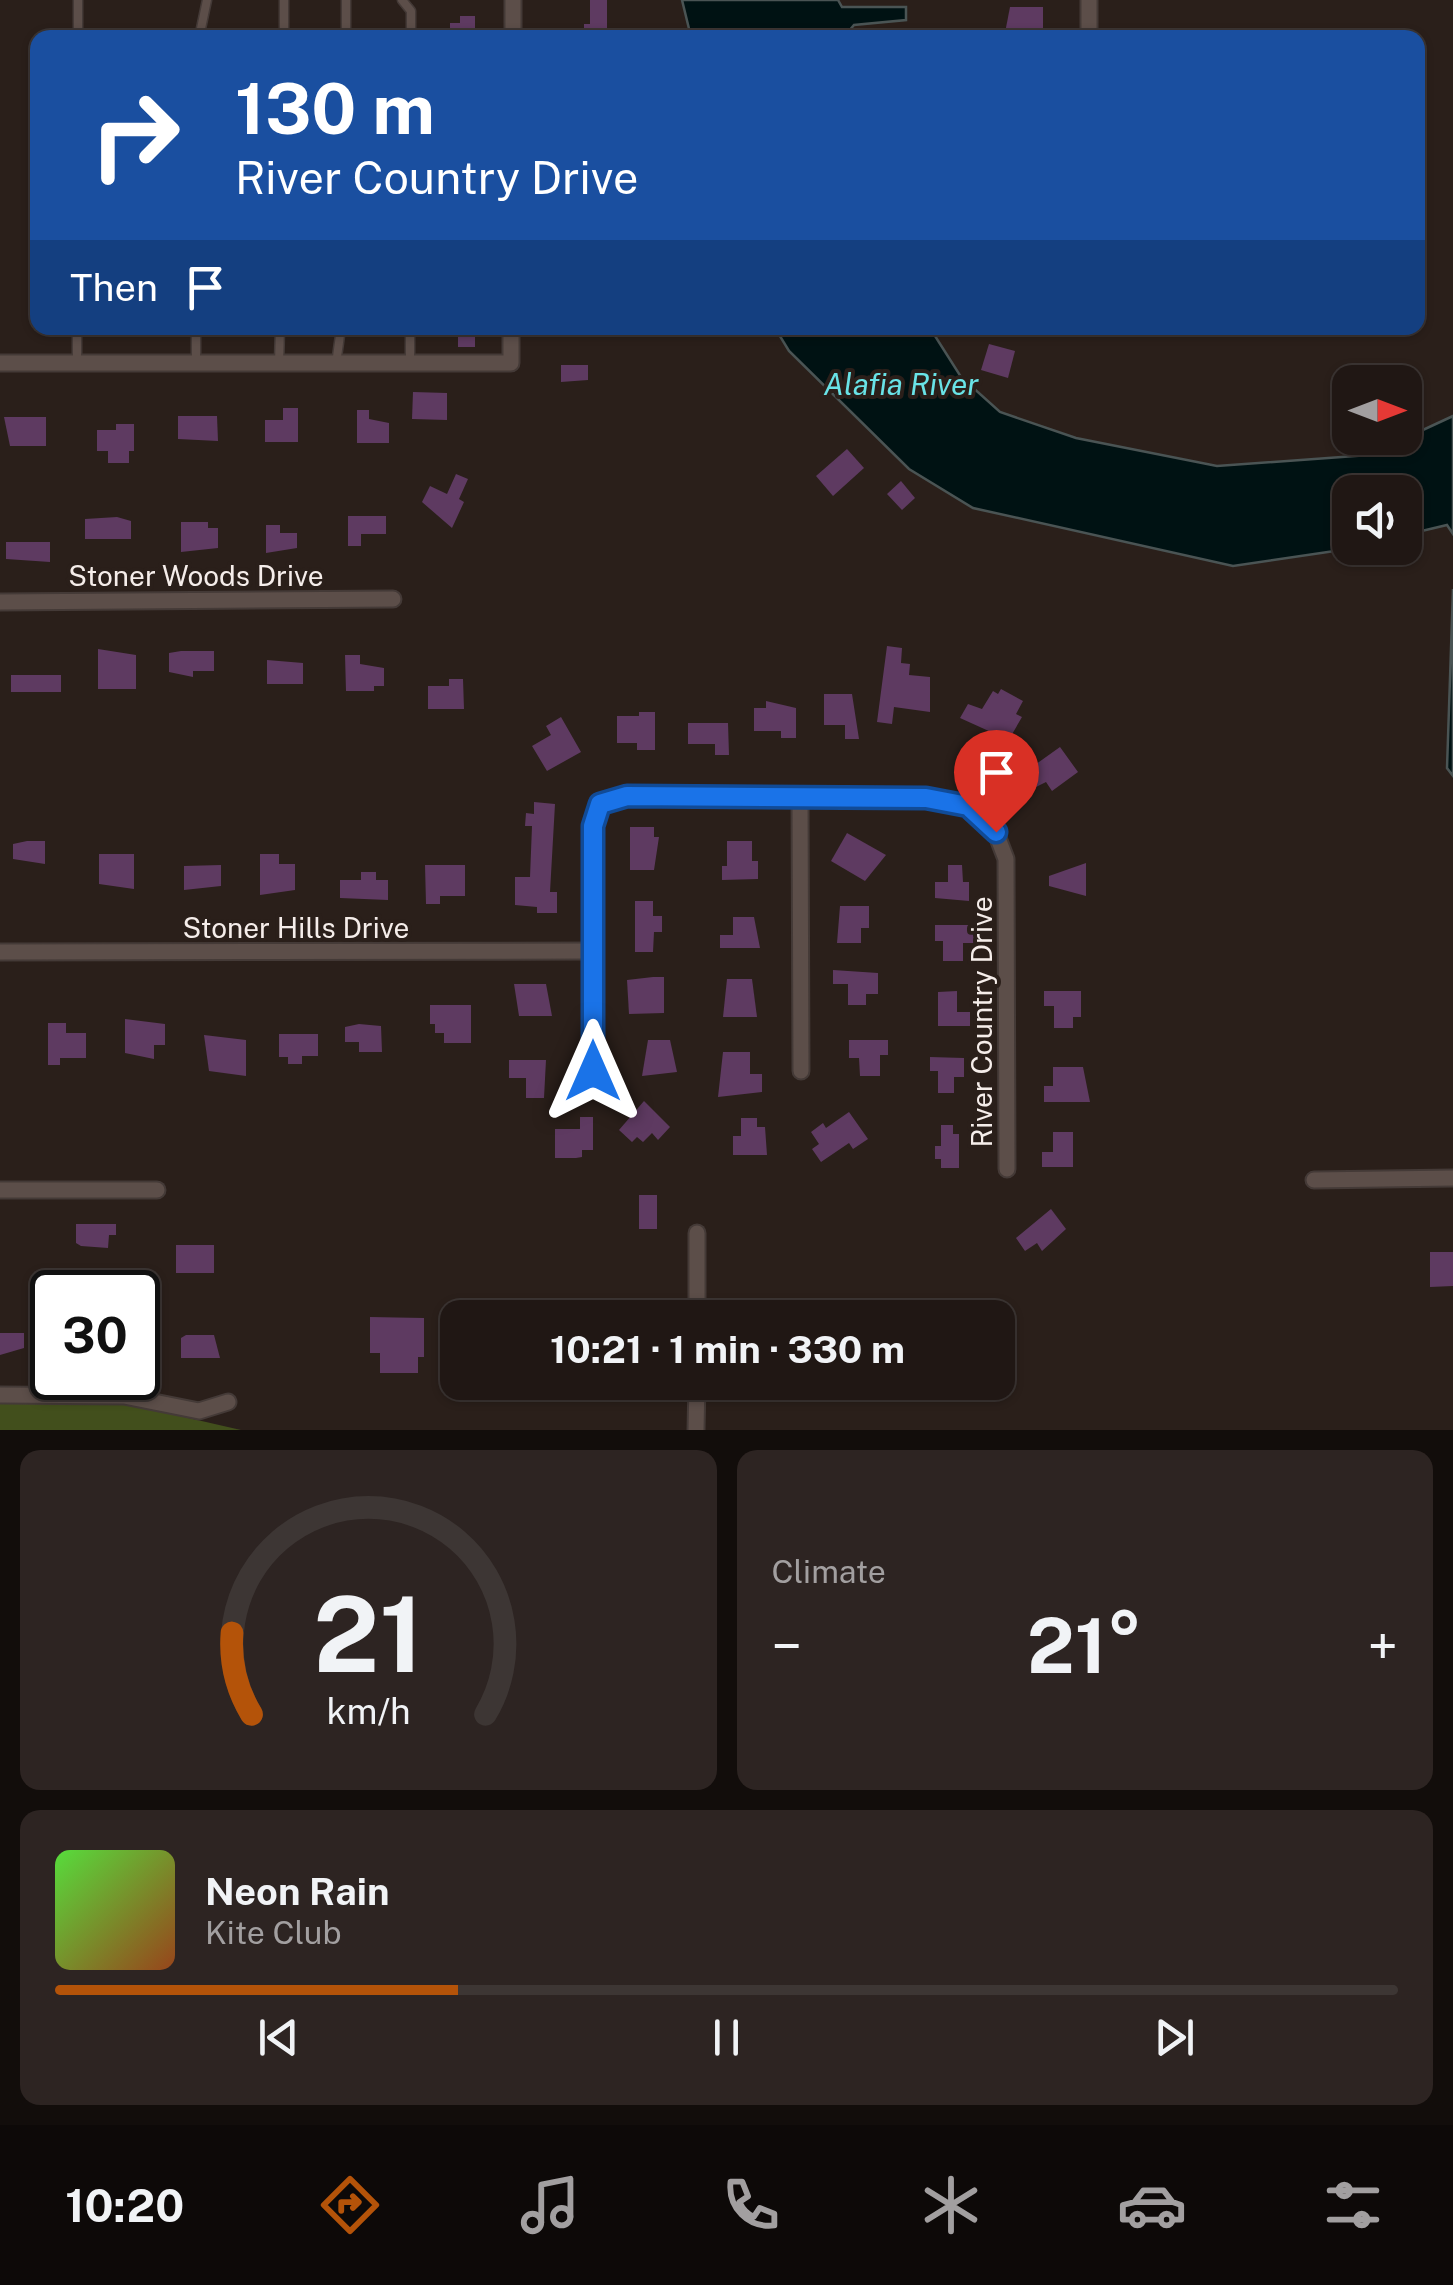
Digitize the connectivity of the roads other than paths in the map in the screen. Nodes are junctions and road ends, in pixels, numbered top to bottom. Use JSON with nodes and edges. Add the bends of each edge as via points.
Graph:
{"nodes":[{"id":1,"x":78,"y":0,"type":"edge"},
{"id":2,"x":207,"y":0,"type":"edge"},
{"id":3,"x":284,"y":0,"type":"edge"},
{"id":4,"x":346,"y":0,"type":"edge"},
{"id":5,"x":402,"y":0,"type":"edge"},
{"id":6,"x":513,"y":0,"type":"edge"},
{"id":7,"x":1089,"y":0,"type":"edge"},
{"id":8,"x":78,"y":30,"type":"edge"},
{"id":9,"x":201,"y":30,"type":"edge"},
{"id":10,"x":284,"y":30,"type":"edge"},
{"id":11,"x":346,"y":30,"type":"edge"},
{"id":12,"x":411,"y":30,"type":"edge"},
{"id":13,"x":513,"y":30,"type":"edge"},
{"id":14,"x":1088,"y":30,"type":"edge"},
{"id":15,"x":77,"y":335,"type":"edge"},
{"id":16,"x":196,"y":335,"type":"edge"},
{"id":17,"x":280,"y":335,"type":"edge"},
{"id":18,"x":340,"y":335,"type":"edge"},
{"id":19,"x":410,"y":335,"type":"edge"},
{"id":20,"x":511,"y":335,"type":"edge"},
{"id":21,"x":0,"y":363,"type":"edge"},
{"id":22,"x":76,"y":363,"type":"junction"},
{"id":23,"x":196,"y":364,"type":"junction"},
{"id":24,"x":279,"y":364,"type":"junction"},
{"id":25,"x":336,"y":364,"type":"junction"},
{"id":26,"x":410,"y":364,"type":"junction"},
{"id":27,"x":393,"y":599,"type":"dead end"},
{"id":28,"x":0,"y":602,"type":"edge"},
{"id":29,"x":800,"y":795,"type":"junction"},
{"id":30,"x":593,"y":951,"type":"junction"},
{"id":31,"x":0,"y":952,"type":"edge"},
{"id":32,"x":593,"y":1071,"type":"dead end"},
{"id":33,"x":801,"y":1071,"type":"dead end"},
{"id":34,"x":1006,"y":1168,"type":"dead end"},
{"id":35,"x":1453,"y":1178,"type":"edge"},
{"id":36,"x":1314,"y":1180,"type":"dead end"},
{"id":37,"x":0,"y":1190,"type":"edge"},
{"id":38,"x":157,"y":1190,"type":"dead end"},
{"id":39,"x":698,"y":1234,"type":"dead end"},
{"id":40,"x":697,"y":1300,"type":"edge"},
{"id":41,"x":0,"y":1395,"type":"edge"},
{"id":42,"x":696,"y":1400,"type":"edge"},
{"id":43,"x":228,"y":1402,"type":"dead end"},
{"id":44,"x":696,"y":1430,"type":"edge"}],
"edges":[{"from":1,"to":8,"type":"lane"},
{"from":2,"to":9,"type":"lane"},
{"from":3,"to":10,"type":"lane"},
{"from":4,"to":11,"type":"lane"},
{"from":5,"to":12,"type":"lane","via":[[411,11]]},
{"from":6,"to":13,"type":"street"},
{"from":7,"to":14,"type":"street"},
{"from":15,"to":22,"type":"lane"},
{"from":16,"to":23,"type":"lane"},
{"from":17,"to":24,"type":"lane"},
{"from":18,"to":25,"type":"lane"},
{"from":19,"to":26,"type":"lane"},
{"from":20,"to":26,"type":"street","via":[[511,363]]},
{"from":21,"to":22,"type":"street"},
{"from":22,"to":23,"type":"street"},
{"from":23,"to":24,"type":"street"},
{"from":24,"to":25,"type":"street"},
{"from":25,"to":26,"type":"street"},
{"from":27,"to":28,"type":"street","name":"Stoner Woods Drive"},
{"from":29,"to":30,"type":"street","name":"River Country Drive","via":[[627,796],[600,804],[593,826]]},
{"from":29,"to":33,"type":"street"},
{"from":29,"to":34,"type":"street","name":"River Country Drive","via":[[954,803],[968,806],[996,832],[1006,859]]},
{"from":30,"to":31,"type":"street","name":"Stoner Hills Drive"},
{"from":30,"to":32,"type":"street","name":"River Country Drive"},
{"from":35,"to":36,"type":"street"},
{"from":37,"to":38,"type":"street"},
{"from":39,"to":40,"type":"street"},
{"from":41,"to":43,"type":"street","via":[[124,1396],[199,1411]]},
{"from":42,"to":44,"type":"street"}]}
